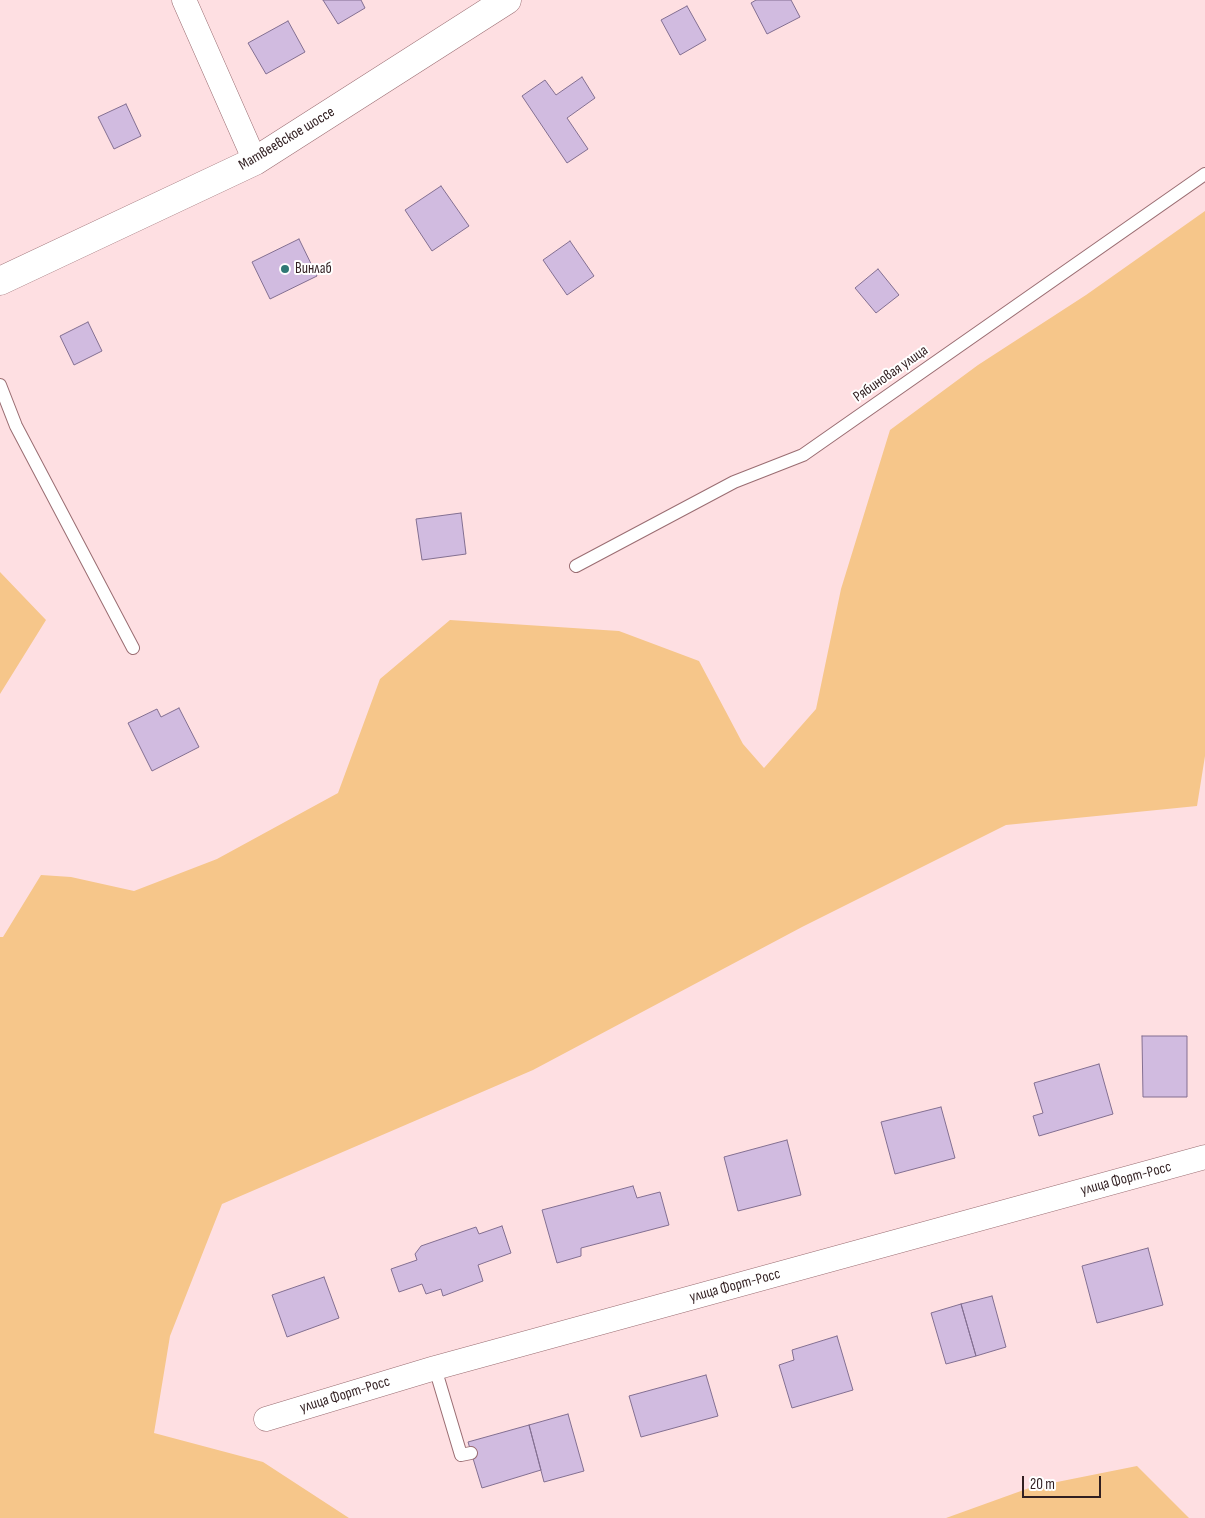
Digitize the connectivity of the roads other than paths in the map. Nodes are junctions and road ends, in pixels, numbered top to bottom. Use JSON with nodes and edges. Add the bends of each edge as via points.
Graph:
{"nodes":[{"id":1,"x":184,"y":0,"type":"edge"},
{"id":2,"x":507,"y":0,"type":"edge"},
{"id":3,"x":255,"y":161,"type":"junction"},
{"id":4,"x":1205,"y":174,"type":"edge"},
{"id":5,"x":0,"y":281,"type":"edge"},
{"id":6,"x":0,"y":385,"type":"edge"},
{"id":7,"x":576,"y":566,"type":"dead end"},
{"id":8,"x":133,"y":648,"type":"dead end"},
{"id":9,"x":1205,"y":1157,"type":"edge"},
{"id":10,"x":435,"y":1368,"type":"junction"},
{"id":11,"x":266,"y":1419,"type":"dead end"},
{"id":12,"x":471,"y":1453,"type":"dead end"}],
"edges":[{"from":1,"to":3,"type":"street"},
{"from":2,"to":3,"type":"main road","name":"Матвеевское шоссе"},
{"from":3,"to":5,"type":"main road","name":"Матвеевское шоссе"},
{"from":4,"to":7,"type":"lane","name":"Рябиновая улица","via":[[803,455],[734,482]]},
{"from":6,"to":8,"type":"lane","via":[[16,426]]},
{"from":9,"to":10,"type":"street","name":"улица Форт-Росс"},
{"from":10,"to":11,"type":"street","name":"улица Форт-Росс"},
{"from":10,"to":12,"type":"lane","via":[[461,1455]]}]}
